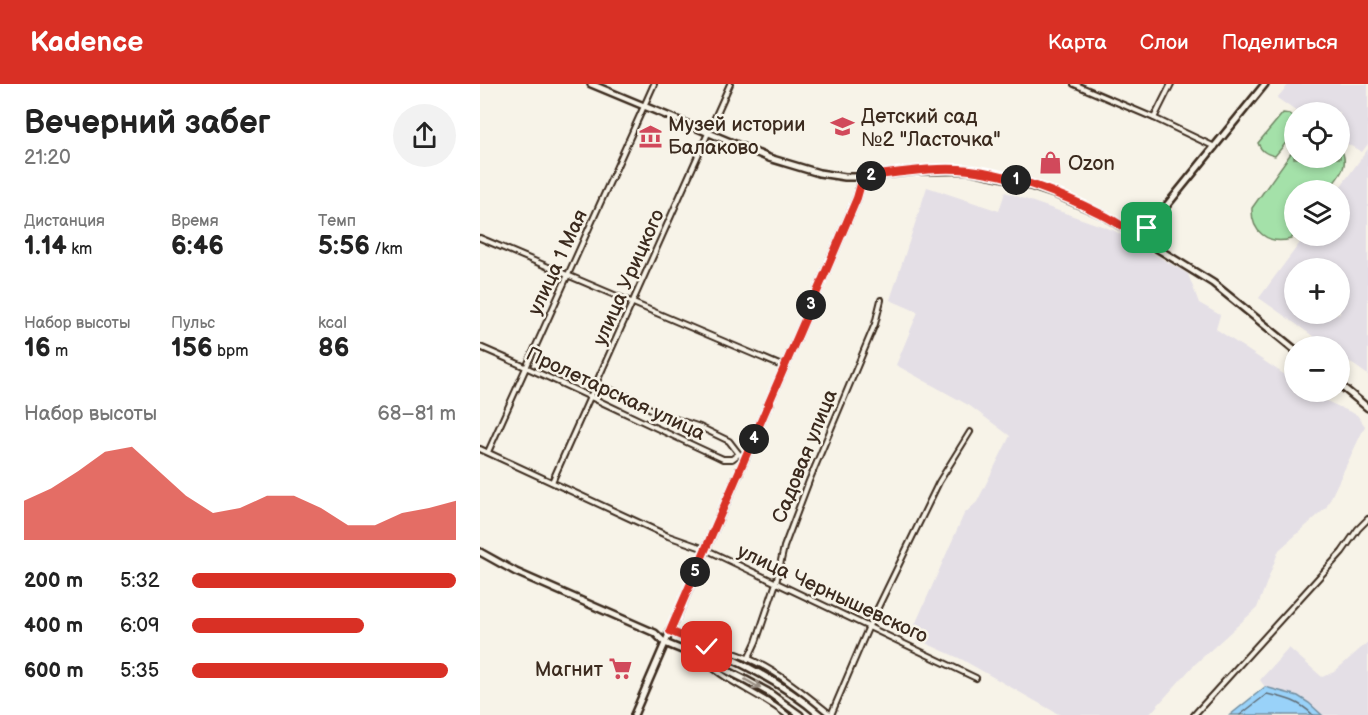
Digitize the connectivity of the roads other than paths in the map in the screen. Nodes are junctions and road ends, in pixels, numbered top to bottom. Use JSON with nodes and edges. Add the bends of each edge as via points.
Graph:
{"nodes":[{"id":1,"x":591,"y":84,"type":"edge"},
{"id":2,"x":654,"y":84,"type":"edge"},
{"id":3,"x":730,"y":84,"type":"edge"},
{"id":4,"x":1074,"y":84,"type":"edge"},
{"id":5,"x":1171,"y":84,"type":"edge"},
{"id":6,"x":1265,"y":84,"type":"edge"},
{"id":7,"x":644,"y":107,"type":"junction"},
{"id":8,"x":1154,"y":118,"type":"junction"},
{"id":9,"x":708,"y":133,"type":"junction"},
{"id":10,"x":1215,"y":147,"type":"junction"},
{"id":11,"x":863,"y":177,"type":"junction"},
{"id":12,"x":1137,"y":236,"type":"junction"},
{"id":13,"x":480,"y":238,"type":"edge"},
{"id":14,"x":568,"y":275,"type":"junction"},
{"id":15,"x":881,"y":300,"type":"dead end"},
{"id":16,"x":633,"y":303,"type":"junction"},
{"id":17,"x":1284,"y":341,"type":"edge"},
{"id":18,"x":480,"y":347,"type":"edge"},
{"id":19,"x":525,"y":366,"type":"junction"},
{"id":20,"x":784,"y":367,"type":"junction"},
{"id":21,"x":597,"y":384,"type":"junction"},
{"id":22,"x":1350,"y":393,"type":"edge"},
{"id":23,"x":590,"y":398,"type":"junction"},
{"id":24,"x":1368,"y":408,"type":"edge"},
{"id":25,"x":970,"y":432,"type":"dead end"},
{"id":26,"x":480,"y":449,"type":"edge"},
{"id":27,"x":488,"y":452,"type":"junction"},
{"id":28,"x":739,"y":454,"type":"junction"},
{"id":29,"x":746,"y":457,"type":"junction"},
{"id":30,"x":552,"y":482,"type":"junction"},
{"id":31,"x":1368,"y":519,"type":"edge"},
{"id":32,"x":705,"y":549,"type":"junction"},
{"id":33,"x":480,"y":552,"type":"edge"},
{"id":34,"x":776,"y":583,"type":"junction"},
{"id":35,"x":869,"y":626,"type":"junction"},
{"id":36,"x":670,"y":631,"type":"junction"},
{"id":37,"x":655,"y":633,"type":"junction"},
{"id":38,"x":665,"y":643,"type":"junction"},
{"id":39,"x":707,"y":647,"type":"junction"},
{"id":40,"x":702,"y":658,"type":"junction"},
{"id":41,"x":748,"y":659,"type":"junction"},
{"id":42,"x":976,"y":678,"type":"dead end"},
{"id":43,"x":634,"y":715,"type":"edge"},
{"id":44,"x":788,"y":715,"type":"edge"},
{"id":45,"x":800,"y":715,"type":"edge"},
{"id":46,"x":820,"y":715,"type":"edge"},
{"id":47,"x":831,"y":715,"type":"edge"},
{"id":48,"x":1194,"y":715,"type":"edge"}],
"edges":[{"from":1,"to":7,"type":"main road"},
{"from":2,"to":7,"type":"street","name":"улица 1 Мая"},
{"from":3,"to":9,"type":"street","name":"улица Урицкого"},
{"from":4,"to":8,"type":"street"},
{"from":5,"to":8,"type":"street"},
{"from":6,"to":10,"type":"main road"},
{"from":7,"to":9,"type":"main road"},
{"from":7,"to":14,"type":"street","name":"улица 1 Мая"},
{"from":8,"to":10,"type":"street"},
{"from":9,"to":11,"type":"main road","via":[[801,169]]},
{"from":9,"to":16,"type":"street","name":"улица Урицкого"},
{"from":10,"to":12,"type":"main road"},
{"from":11,"to":12,"type":"main road","via":[[915,171],[989,173],[1082,204]]},
{"from":11,"to":20,"type":"main road"},
{"from":12,"to":17,"type":"main road","via":[[1213,283]]},
{"from":13,"to":14,"type":"street"},
{"from":14,"to":16,"type":"street"},
{"from":14,"to":19,"type":"street","name":"улица 1 Мая"},
{"from":15,"to":34,"type":"street","name":"Садовая улица","via":[[875,324],[808,481],[784,547]]},
{"from":16,"to":20,"type":"street"},
{"from":16,"to":21,"type":"street","name":"улица Урицкого"},
{"from":18,"to":19,"type":"street","name":"Пролетарская улица"},
{"from":19,"to":23,"type":"street","name":"Пролетарская улица"},
{"from":19,"to":27,"type":"street","name":"улица 1 Мая"},
{"from":20,"to":29,"type":"main road"},
{"from":21,"to":23,"type":"street","name":"улица Урицкого"},
{"from":21,"to":28,"type":"street","name":"Пролетарская улица","via":[[729,441]]},
{"from":22,"to":24,"type":"main road"},
{"from":23,"to":28,"type":"street","name":"Пролетарская улица","via":[[723,459]]},
{"from":23,"to":30,"type":"street","name":"улица Урицкого"},
{"from":25,"to":35,"type":"street","via":[[939,482]]},
{"from":26,"to":27,"type":"street","name":"улица Чернышевского"},
{"from":27,"to":30,"type":"street","name":"улица Чернышевского"},
{"from":28,"to":29,"type":"street","name":"Пролетарская улица"},
{"from":29,"to":32,"type":"main road"},
{"from":30,"to":32,"type":"street","name":"улица Чернышевского"},
{"from":31,"to":48,"type":"street"},
{"from":32,"to":34,"type":"street","name":"улица Чернышевского"},
{"from":32,"to":36,"type":"main road"},
{"from":33,"to":37,"type":"main road","via":[[516,572]]},
{"from":34,"to":35,"type":"street","name":"улица Чернышевского"},
{"from":34,"to":41,"type":"street","name":"Садовая улица"},
{"from":35,"to":42,"type":"street","name":"улица Чернышевского"},
{"from":35,"to":47,"type":"street"},
{"from":36,"to":37,"type":"main road"},
{"from":36,"to":38,"type":"main road"},
{"from":36,"to":39,"type":"main road"},
{"from":37,"to":38,"type":"main road"},
{"from":38,"to":40,"type":"main road"},
{"from":38,"to":43,"type":"main road"},
{"from":39,"to":41,"type":"street"},
{"from":39,"to":46,"type":"main road","via":[[765,676]]},
{"from":40,"to":44,"type":"street","via":[[719,673]]},
{"from":40,"to":45,"type":"main road","one_way":true,"via":[[761,688]]},
{"from":41,"to":47,"type":"street","via":[[800,689]]}]}
